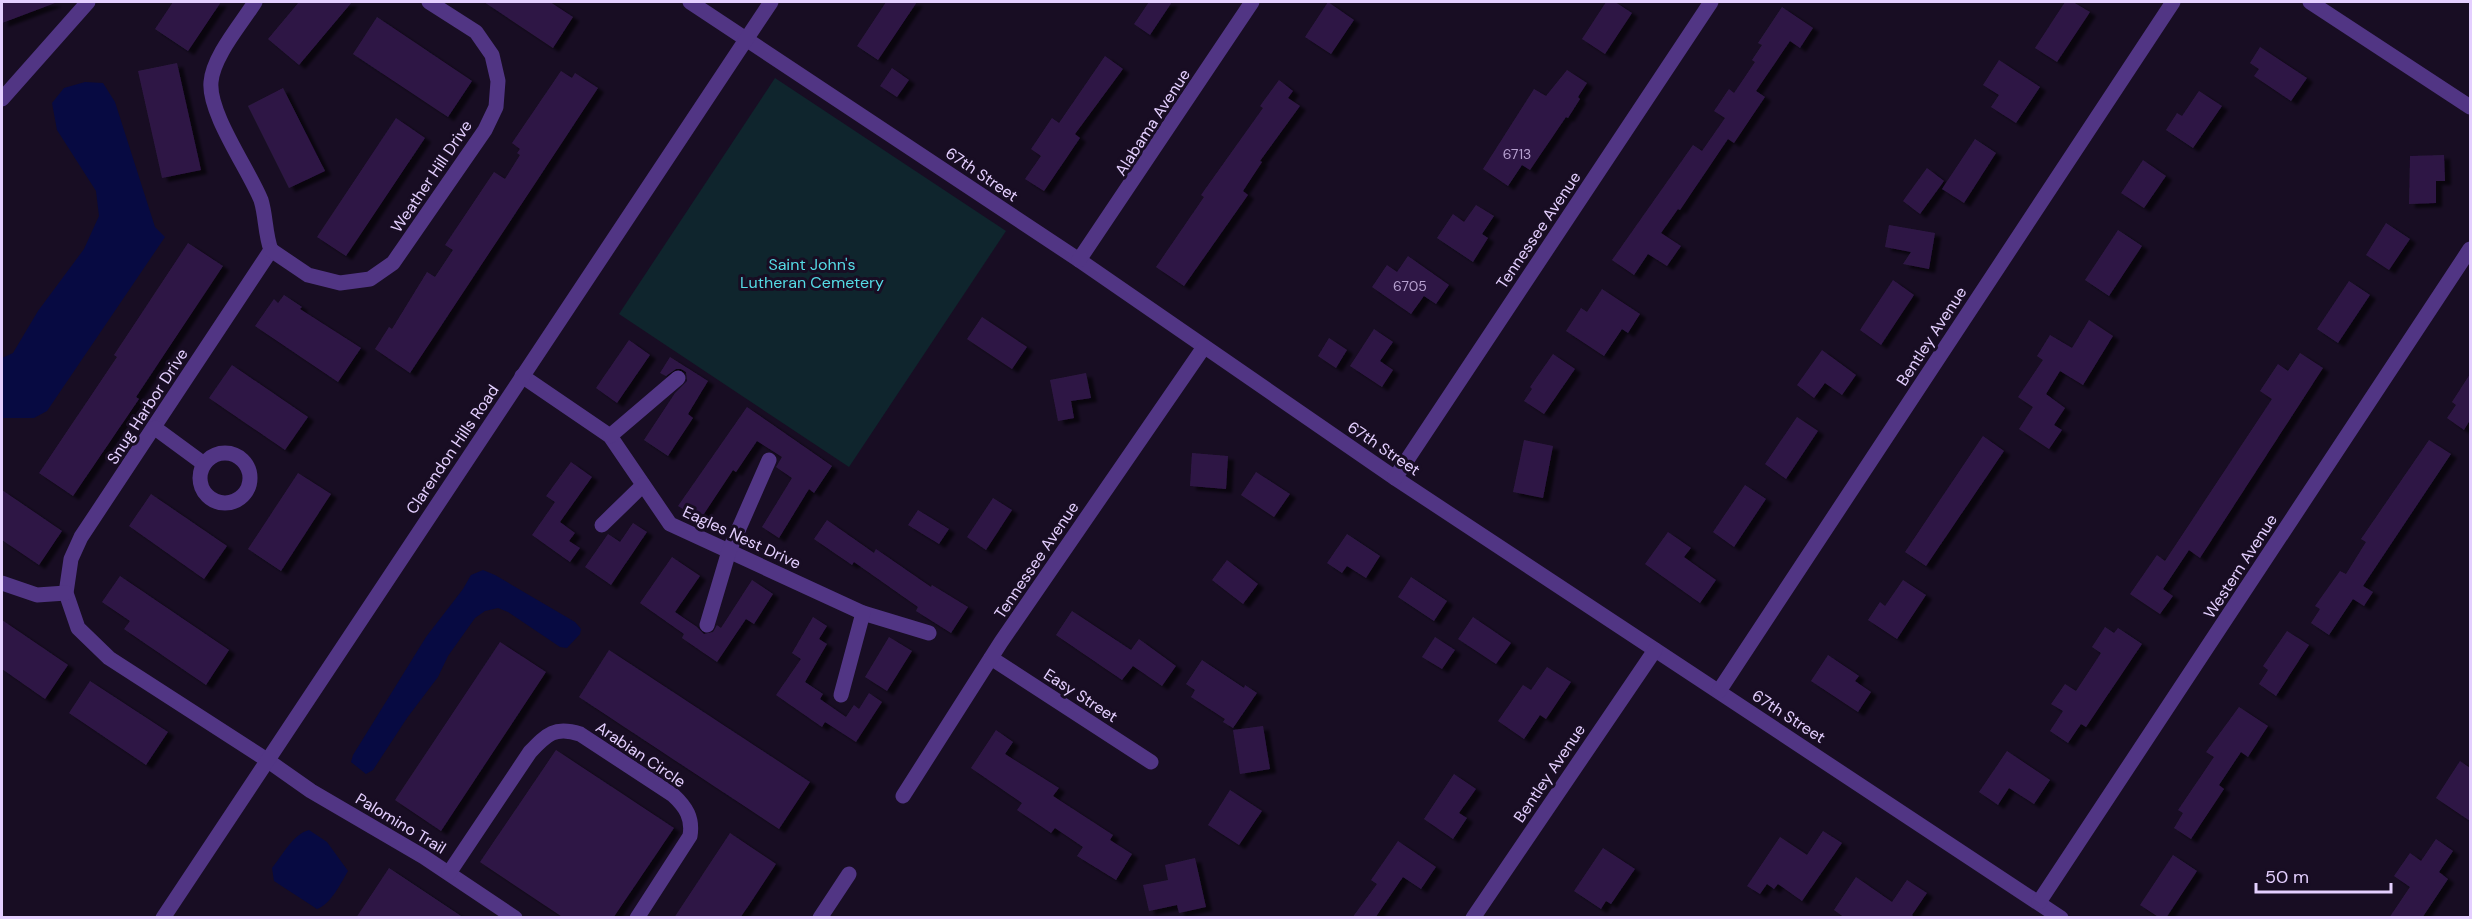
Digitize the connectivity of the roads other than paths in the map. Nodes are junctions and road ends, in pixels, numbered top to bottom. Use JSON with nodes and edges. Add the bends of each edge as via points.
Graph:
{"nodes":[{"id":1,"x":88,"y":2,"type":"edge"},
{"id":2,"x":255,"y":2,"type":"edge"},
{"id":3,"x":429,"y":2,"type":"edge"},
{"id":4,"x":690,"y":2,"type":"edge"},
{"id":5,"x":771,"y":2,"type":"edge"},
{"id":6,"x":1252,"y":2,"type":"edge"},
{"id":7,"x":1711,"y":2,"type":"edge"},
{"id":8,"x":2173,"y":2,"type":"edge"},
{"id":9,"x":2310,"y":2,"type":"edge"},
{"id":10,"x":747,"y":38,"type":"junction"},
{"id":11,"x":2,"y":99,"type":"edge"},
{"id":12,"x":2470,"y":107,"type":"edge"},
{"id":13,"x":2470,"y":249,"type":"edge"},
{"id":14,"x":271,"y":250,"type":"junction"},
{"id":15,"x":1079,"y":260,"type":"junction"},
{"id":16,"x":1204,"y":347,"type":"junction"},
{"id":17,"x":522,"y":376,"type":"junction"},
{"id":18,"x":678,"y":378,"type":"dead end"},
{"id":19,"x":155,"y":428,"type":"junction"},
{"id":20,"x":610,"y":436,"type":"junction"},
{"id":21,"x":769,"y":460,"type":"dead end"},
{"id":22,"x":204,"y":464,"type":"dead end"},
{"id":23,"x":1395,"y":478,"type":"junction"},
{"id":24,"x":643,"y":485,"type":"junction"},
{"id":25,"x":602,"y":525,"type":"dead end"},
{"id":26,"x":729,"y":551,"type":"junction"},
{"id":27,"x":2,"y":583,"type":"edge"},
{"id":28,"x":66,"y":593,"type":"junction"},
{"id":29,"x":863,"y":613,"type":"junction"},
{"id":30,"x":707,"y":626,"type":"dead end"},
{"id":31,"x":929,"y":633,"type":"dead end"},
{"id":32,"x":1656,"y":650,"type":"junction"},
{"id":33,"x":991,"y":658,"type":"junction"},
{"id":34,"x":1719,"y":691,"type":"junction"},
{"id":35,"x":841,"y":695,"type":"dead end"},
{"id":36,"x":267,"y":759,"type":"junction"},
{"id":37,"x":1151,"y":762,"type":"dead end"},
{"id":38,"x":903,"y":796,"type":"dead end"},
{"id":39,"x":449,"y":873,"type":"junction"},
{"id":40,"x":849,"y":874,"type":"dead end"},
{"id":41,"x":2039,"y":903,"type":"junction"},
{"id":42,"x":163,"y":918,"type":"edge"},
{"id":43,"x":515,"y":918,"type":"edge"},
{"id":44,"x":637,"y":918,"type":"edge"},
{"id":45,"x":820,"y":918,"type":"edge"},
{"id":46,"x":1473,"y":918,"type":"edge"},
{"id":47,"x":2061,"y":918,"type":"edge"}],
"edges":[{"from":1,"to":11,"type":"street"},
{"from":2,"to":14,"type":"street","via":[[219,58],[211,82],[226,132],[261,202]]},
{"from":3,"to":14,"type":"street","name":"Weather Hill Drive","via":[[476,32],[492,55],[498,81],[496,107],[485,130],[393,263],[370,279],[340,283],[308,275]]},
{"from":4,"to":10,"type":"street","name":"67th Street"},
{"from":5,"to":10,"type":"street","name":"Clarendon Hills Road"},
{"from":6,"to":15,"type":"street","name":"Alabama Avenue"},
{"from":7,"to":23,"type":"street","name":"Tennessee Avenue"},
{"from":8,"to":34,"type":"street","name":"Bentley Avenue"},
{"from":9,"to":12,"type":"street"},
{"from":10,"to":15,"type":"street","name":"67th Street"},
{"from":10,"to":17,"type":"street","name":"Clarendon Hills Road"},
{"from":13,"to":41,"type":"street","name":"Western Avenue"},
{"from":14,"to":19,"type":"street","name":"Snug Harbor Drive"},
{"from":15,"to":16,"type":"street","name":"67th Street"},
{"from":16,"to":23,"type":"street","name":"67th Street"},
{"from":16,"to":33,"type":"street","name":"Tennessee Avenue"},
{"from":17,"to":20,"type":"street","name":"Eagles Nest Drive"},
{"from":17,"to":36,"type":"street","name":"Clarendon Hills Road"},
{"from":18,"to":20,"type":"street"},
{"from":19,"to":22,"type":"street"},
{"from":19,"to":28,"type":"street","name":"Snug Harbor Drive","via":[[81,537],[71,559]]},
{"from":20,"to":24,"type":"street","name":"Eagles Nest Drive"},
{"from":21,"to":26,"type":"street"},
{"from":23,"to":32,"type":"street","name":"67th Street"},
{"from":24,"to":25,"type":"street"},
{"from":24,"to":26,"type":"street","name":"Eagles Nest Drive","via":[[670,524]]},
{"from":26,"to":29,"type":"street","name":"Eagles Nest Drive"},
{"from":26,"to":30,"type":"street"},
{"from":27,"to":28,"type":"street","via":[[36,595]]},
{"from":28,"to":36,"type":"street","name":"Snug Harbor Drive","via":[[78,628],[109,658]]},
{"from":29,"to":31,"type":"street","name":"Eagles Nest Drive"},
{"from":29,"to":35,"type":"street"},
{"from":32,"to":34,"type":"street","name":"67th Street"},
{"from":32,"to":46,"type":"street","name":"Bentley Avenue"},
{"from":33,"to":37,"type":"street","name":"Easy Street"},
{"from":33,"to":38,"type":"street","name":"Tennessee Avenue"},
{"from":34,"to":41,"type":"street","name":"67th Street"},
{"from":36,"to":39,"type":"street","name":"Palomino Trail","via":[[311,791]]},
{"from":36,"to":42,"type":"street","name":"Clarendon Hills Road"},
{"from":39,"to":43,"type":"street","name":"Palomino Trail"},
{"from":39,"to":44,"type":"street","name":"Arabian Circle","via":[[530,752],[543,738],[566,730],[580,734],[673,795],[690,816],[690,836]]},
{"from":40,"to":45,"type":"street"},
{"from":41,"to":47,"type":"street","name":"67th Street"}]}
